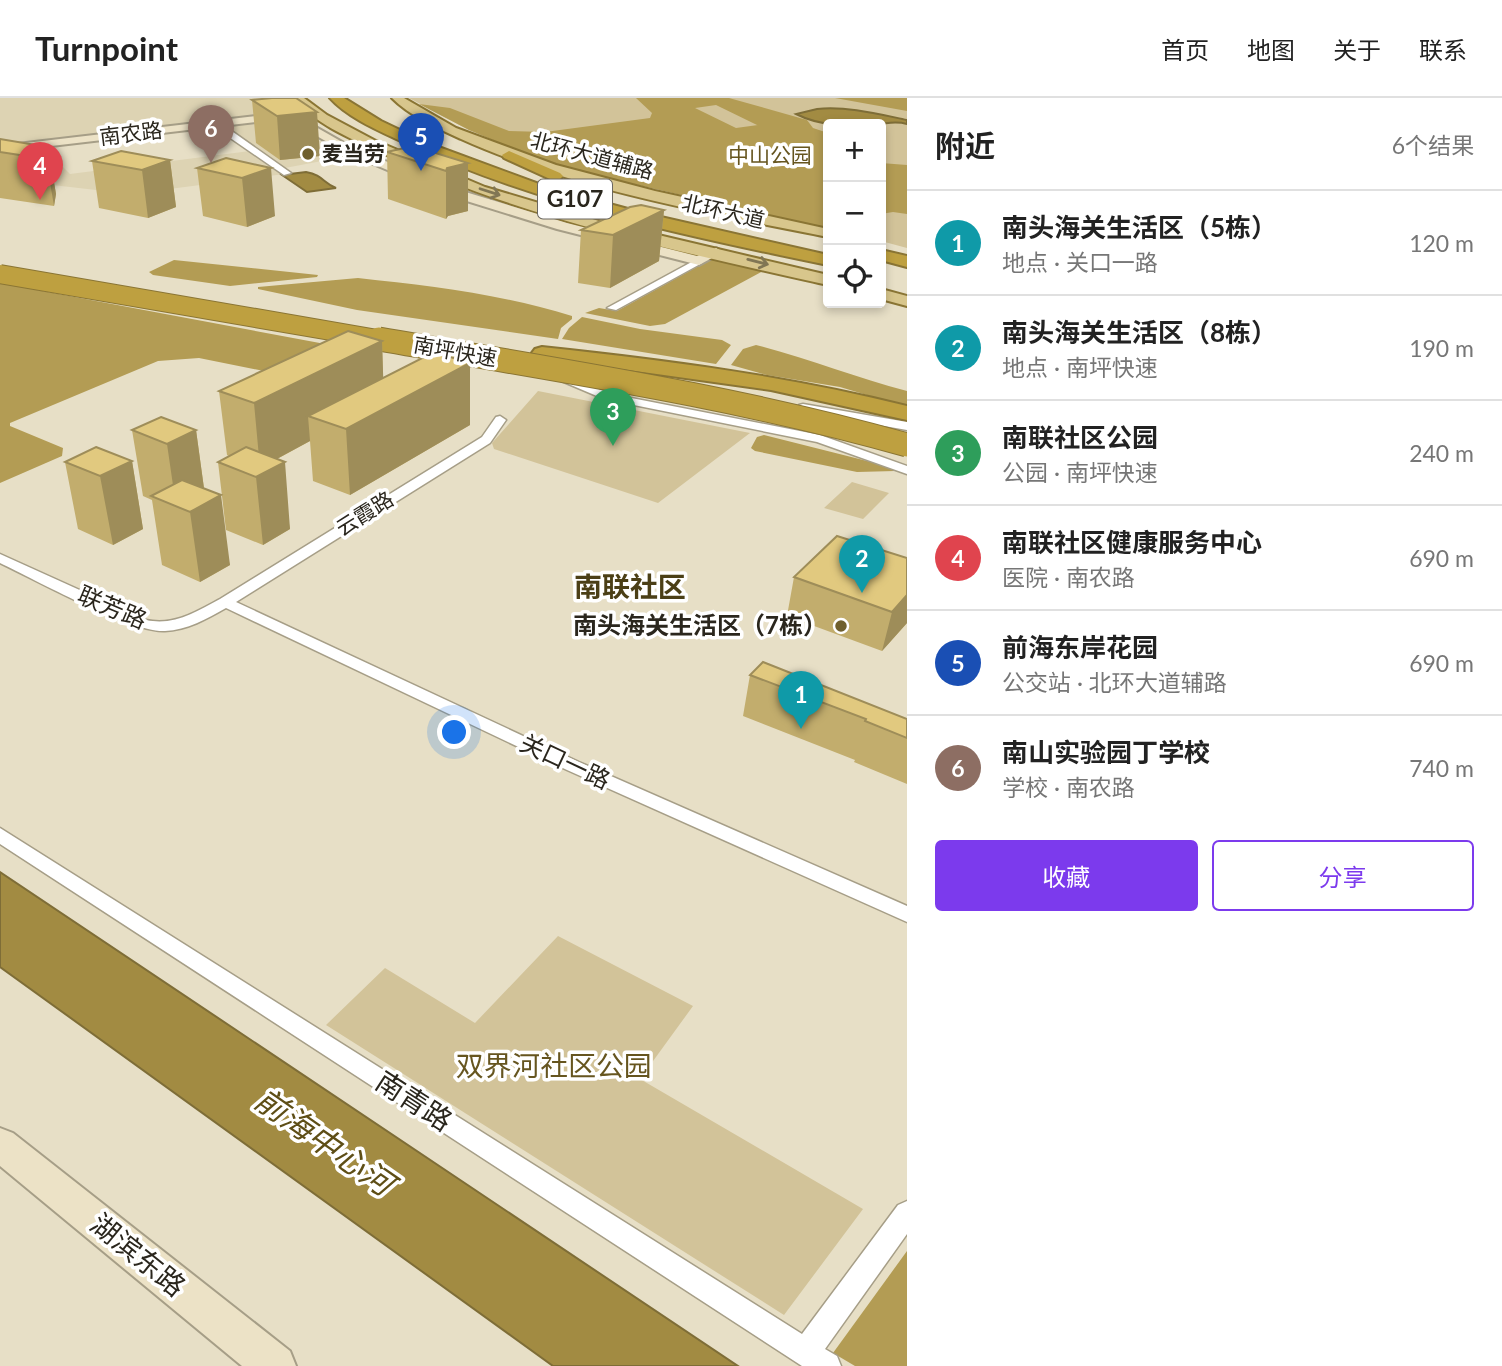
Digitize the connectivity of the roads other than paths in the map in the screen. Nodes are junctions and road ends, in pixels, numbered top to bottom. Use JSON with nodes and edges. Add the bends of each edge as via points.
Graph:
{"nodes":[{"id":1,"x":336,"y":98,"type":"edge"},
{"id":2,"x":360,"y":98,"type":"edge"},
{"id":3,"x":397,"y":98,"type":"edge"},
{"id":4,"x":297,"y":99,"type":"edge"},
{"id":5,"x":216,"y":124,"type":"junction"},
{"id":6,"x":0,"y":149,"type":"edge"},
{"id":7,"x":397,"y":155,"type":"junction"},
{"id":8,"x":509,"y":155,"type":"junction"},
{"id":9,"x":371,"y":160,"type":"junction"},
{"id":10,"x":287,"y":173,"type":"dead end"},
{"id":11,"x":573,"y":185,"type":"junction"},
{"id":12,"x":823,"y":232,"type":"edge"},
{"id":13,"x":823,"y":242,"type":"edge"},
{"id":14,"x":886,"y":246,"type":"edge"},
{"id":15,"x":907,"y":251,"type":"edge"},
{"id":16,"x":716,"y":252,"type":"junction"},
{"id":17,"x":886,"y":256,"type":"edge"},
{"id":18,"x":823,"y":259,"type":"edge"},
{"id":19,"x":699,"y":261,"type":"junction"},
{"id":20,"x":0,"y":262,"type":"edge"},
{"id":21,"x":907,"y":262,"type":"edge"},
{"id":22,"x":886,"y":273,"type":"edge"},
{"id":23,"x":0,"y":274,"type":"edge"},
{"id":24,"x":907,"y":278,"type":"edge"},
{"id":25,"x":823,"y":279,"type":"edge"},
{"id":26,"x":886,"y":295,"type":"edge"},
{"id":27,"x":907,"y":301,"type":"edge"},
{"id":28,"x":612,"y":308,"type":"dead end"},
{"id":29,"x":353,"y":335,"type":"junction"},
{"id":30,"x":535,"y":357,"type":"junction"},
{"id":31,"x":907,"y":414,"type":"edge"},
{"id":32,"x":500,"y":420,"type":"dead end"},
{"id":33,"x":907,"y":426,"type":"edge"},
{"id":34,"x":907,"y":444,"type":"edge"},
{"id":35,"x":907,"y":459,"type":"edge"},
{"id":36,"x":907,"y":470,"type":"edge"},
{"id":37,"x":0,"y":558,"type":"edge"},
{"id":38,"x":225,"y":602,"type":"junction"},
{"id":39,"x":0,"y":835,"type":"edge"},
{"id":40,"x":907,"y":915,"type":"edge"},
{"id":41,"x":1,"y":1147,"type":"edge"},
{"id":42,"x":907,"y":1213,"type":"edge"},
{"id":43,"x":817,"y":1359,"type":"edge"},
{"id":44,"x":275,"y":1366,"type":"edge"}],
"edges":[{"from":1,"to":18,"type":"highway","name":"北环大道","number":"G107","via":[[403,137],[508,179]]},
{"from":2,"to":11,"type":"highway","name":"北环大道","number":"G107","via":[[395,120],[454,146]]},
{"from":3,"to":8,"type":"main road","name":"北环大道辅路","via":[[424,116]]},
{"from":4,"to":7,"type":"main road"},
{"from":5,"to":6,"type":"street","name":"南农路"},
{"from":5,"to":9,"type":"street","name":"南农路","via":[[291,119]]},
{"from":5,"to":10,"type":"street"},
{"from":7,"to":9,"type":"main road"},
{"from":7,"to":16,"type":"main road","one_way":true,"via":[[455,180],[552,211]]},
{"from":8,"to":11,"type":"highway"},
{"from":8,"to":12,"type":"main road","name":"北环大道辅路","via":[[624,188]]},
{"from":9,"to":19,"type":"street","name":"南农路","via":[[513,212]]},
{"from":11,"to":13,"type":"highway","name":"北环大道","number":"G107"},
{"from":14,"to":15,"type":"highway"},
{"from":16,"to":19,"type":"street"},
{"from":16,"to":25,"type":"main road","one_way":true},
{"from":17,"to":21,"type":"highway"},
{"from":19,"to":28,"type":"street"},
{"from":20,"to":30,"type":"highway","name":"南坪快速"},
{"from":22,"to":24,"type":"highway"},
{"from":23,"to":29,"type":"highway","name":"南坪快速","bridge":true},
{"from":23,"to":30,"type":"street"},
{"from":26,"to":27,"type":"main road"},
{"from":29,"to":34,"type":"highway","name":"南坪快速","bridge":true,"via":[[719,398]]},
{"from":29,"to":35,"type":"highway","bridge":true,"via":[[517,374],[755,418]]},
{"from":30,"to":31,"type":"highway","via":[[659,367],[785,386]]},
{"from":30,"to":33,"type":"highway","name":"南坪快速","via":[[728,385]]},
{"from":30,"to":36,"type":"street","via":[[608,397],[820,439]]},
{"from":32,"to":38,"type":"street","name":"云霞路","via":[[485,440]]},
{"from":37,"to":38,"type":"street","name":"联芳路","via":[[152,627],[181,625]]},
{"from":38,"to":40,"type":"street","name":"关口一路","via":[[573,766]]},
{"from":39,"to":43,"type":"street","name":"南青路"},
{"from":41,"to":44,"type":"main road","name":"湖滨东路"},
{"from":42,"to":43,"type":"street"}]}
